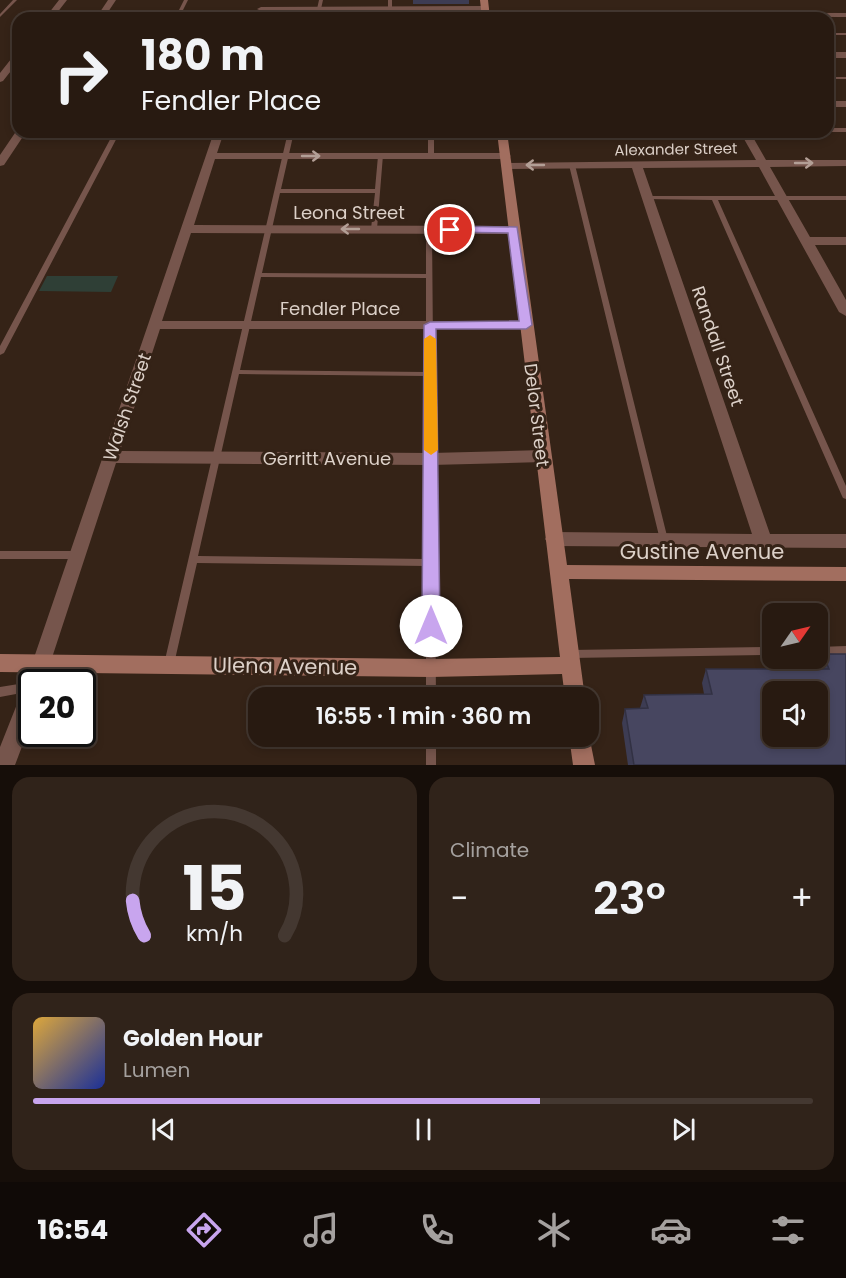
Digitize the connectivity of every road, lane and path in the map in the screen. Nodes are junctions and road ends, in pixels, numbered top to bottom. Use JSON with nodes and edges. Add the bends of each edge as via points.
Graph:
{"nodes":[{"id":1,"x":15,"y":0,"type":"edge"},
{"id":2,"x":63,"y":0,"type":"edge"},
{"id":3,"x":262,"y":4,"type":"edge"},
{"id":4,"x":319,"y":9,"type":"edge"},
{"id":5,"x":390,"y":9,"type":"edge"},
{"id":6,"x":485,"y":10,"type":"edge"},
{"id":7,"x":54,"y":12,"type":"edge"},
{"id":8,"x":615,"y":12,"type":"edge"},
{"id":9,"x":1,"y":13,"type":"edge"},
{"id":10,"x":12,"y":64,"type":"edge"},
{"id":11,"x":0,"y":79,"type":"edge"},
{"id":12,"x":17,"y":138,"type":"edge"},
{"id":13,"x":114,"y":138,"type":"edge"},
{"id":14,"x":217,"y":138,"type":"edge"},
{"id":15,"x":290,"y":138,"type":"edge"},
{"id":16,"x":431,"y":138,"type":"edge"},
{"id":17,"x":503,"y":138,"type":"edge"},
{"id":18,"x":748,"y":138,"type":"edge"},
{"id":19,"x":211,"y":156,"type":"junction"},
{"id":20,"x":285,"y":156,"type":"junction"},
{"id":21,"x":381,"y":156,"type":"junction"},
{"id":22,"x":431,"y":156,"type":"junction"},
{"id":23,"x":506,"y":161,"type":"junction"},
{"id":24,"x":0,"y":163,"type":"edge"},
{"id":25,"x":761,"y":163,"type":"junction"},
{"id":26,"x":846,"y":163,"type":"edge"},
{"id":27,"x":572,"y":165,"type":"junction"},
{"id":28,"x":636,"y":165,"type":"junction"},
{"id":29,"x":278,"y":191,"type":"junction"},
{"id":30,"x":378,"y":191,"type":"junction"},
{"id":31,"x":648,"y":198,"type":"junction"},
{"id":32,"x":714,"y":198,"type":"junction"},
{"id":33,"x":782,"y":198,"type":"junction"},
{"id":34,"x":846,"y":198,"type":"edge"},
{"id":35,"x":374,"y":229,"type":"junction"},
{"id":36,"x":185,"y":230,"type":"junction"},
{"id":37,"x":269,"y":230,"type":"junction"},
{"id":38,"x":429,"y":230,"type":"junction"},
{"id":39,"x":513,"y":230,"type":"junction"},
{"id":40,"x":806,"y":241,"type":"junction"},
{"id":41,"x":846,"y":241,"type":"edge"},
{"id":42,"x":258,"y":275,"type":"junction"},
{"id":43,"x":430,"y":276,"type":"junction"},
{"id":44,"x":846,"y":312,"type":"edge"},
{"id":45,"x":155,"y":325,"type":"junction"},
{"id":46,"x":430,"y":325,"type":"junction"},
{"id":47,"x":526,"y":325,"type":"junction"},
{"id":48,"x":246,"y":326,"type":"junction"},
{"id":49,"x":0,"y":353,"type":"edge"},
{"id":50,"x":236,"y":372,"type":"junction"},
{"id":51,"x":430,"y":374,"type":"junction"},
{"id":52,"x":543,"y":456,"type":"junction"},
{"id":53,"x":110,"y":457,"type":"junction"},
{"id":54,"x":216,"y":458,"type":"junction"},
{"id":55,"x":431,"y":459,"type":"junction"},
{"id":56,"x":846,"y":496,"type":"edge"},
{"id":57,"x":554,"y":539,"type":"junction"},
{"id":58,"x":664,"y":540,"type":"junction"},
{"id":59,"x":763,"y":540,"type":"junction"},
{"id":60,"x":846,"y":541,"type":"edge"},
{"id":61,"x":0,"y":555,"type":"edge"},
{"id":62,"x":77,"y":555,"type":"junction"},
{"id":63,"x":193,"y":559,"type":"junction"},
{"id":64,"x":431,"y":562,"type":"junction"},
{"id":65,"x":558,"y":572,"type":"junction"},
{"id":66,"x":846,"y":574,"type":"edge"},
{"id":67,"x":846,"y":650,"type":"edge"},
{"id":68,"x":762,"y":651,"type":"edge"},
{"id":69,"x":828,"y":651,"type":"edge"},
{"id":70,"x":570,"y":660,"type":"junction"},
{"id":71,"x":0,"y":663,"type":"edge"},
{"id":72,"x":41,"y":663,"type":"junction"},
{"id":73,"x":169,"y":664,"type":"junction"},
{"id":74,"x":431,"y":668,"type":"junction"},
{"id":75,"x":39,"y":669,"type":"edge"},
{"id":76,"x":431,"y":687,"type":"edge"},
{"id":77,"x":574,"y":687,"type":"edge"},
{"id":78,"x":18,"y":690,"type":"edge"},
{"id":79,"x":0,"y":692,"type":"edge"},
{"id":80,"x":18,"y":727,"type":"edge"},
{"id":81,"x":431,"y":747,"type":"edge"},
{"id":82,"x":582,"y":747,"type":"edge"},
{"id":83,"x":4,"y":765,"type":"edge"},
{"id":84,"x":431,"y":765,"type":"edge"},
{"id":85,"x":584,"y":765,"type":"edge"}],
"edges":[{"from":1,"to":9,"type":"lane"},
{"from":2,"to":7,"type":"street"},
{"from":3,"to":4,"type":"street"},
{"from":4,"to":5,"type":"street"},
{"from":5,"to":6,"type":"street"},
{"from":6,"to":8,"type":"street"},
{"from":10,"to":11,"type":"street"},
{"from":12,"to":24,"type":"street"},
{"from":13,"to":49,"type":"lane"},
{"from":14,"to":19,"type":"street","name":"Walsh Street"},
{"from":15,"to":20,"type":"lane"},
{"from":16,"to":22,"type":"lane"},
{"from":17,"to":23,"type":"street","name":"Delor Street"},
{"from":18,"to":25,"type":"street"},
{"from":19,"to":20,"type":"street","name":"Alexander Street"},
{"from":19,"to":36,"type":"street","name":"Walsh Street"},
{"from":20,"to":21,"type":"street","name":"Alexander Street","one_way":true},
{"from":20,"to":29,"type":"lane"},
{"from":21,"to":22,"type":"street","name":"Alexander Street"},
{"from":21,"to":30,"type":"lane"},
{"from":22,"to":23,"type":"street","name":"Alexander Street"},
{"from":27,"to":23,"type":"street","name":"Alexander Street","one_way":true},
{"from":23,"to":39,"type":"street","name":"Delor Street"},
{"from":25,"to":26,"type":"street","name":"Alexander Street","one_way":true},
{"from":25,"to":28,"type":"street","name":"Alexander Street"},
{"from":25,"to":33,"type":"street"},
{"from":27,"to":28,"type":"street","name":"Alexander Street"},
{"from":27,"to":58,"type":"lane"},
{"from":28,"to":31,"type":"street","name":"Randall Street"},
{"from":29,"to":30,"type":"lane"},
{"from":29,"to":37,"type":"lane"},
{"from":30,"to":35,"type":"lane"},
{"from":31,"to":32,"type":"lane"},
{"from":31,"to":59,"type":"street","name":"Randall Street"},
{"from":32,"to":33,"type":"lane"},
{"from":32,"to":56,"type":"lane"},
{"from":33,"to":34,"type":"lane"},
{"from":33,"to":40,"type":"street"},
{"from":35,"to":37,"type":"street","name":"Leona Street","one_way":true},
{"from":35,"to":38,"type":"street","name":"Leona Street"},
{"from":36,"to":37,"type":"street","name":"Leona Street"},
{"from":36,"to":45,"type":"street","name":"Walsh Street"},
{"from":37,"to":42,"type":"lane"},
{"from":38,"to":39,"type":"street","name":"Leona Street"},
{"from":38,"to":43,"type":"lane"},
{"from":39,"to":47,"type":"street","name":"Delor Street"},
{"from":40,"to":41,"type":"street"},
{"from":40,"to":44,"type":"street"},
{"from":42,"to":43,"type":"lane"},
{"from":42,"to":48,"type":"lane"},
{"from":43,"to":46,"type":"lane"},
{"from":45,"to":48,"type":"street","name":"Fendler Place"},
{"from":45,"to":53,"type":"street","name":"Walsh Street"},
{"from":46,"to":47,"type":"street","name":"Fendler Place"},
{"from":46,"to":48,"type":"street","name":"Fendler Place"},
{"from":46,"to":51,"type":"lane"},
{"from":47,"to":52,"type":"street","name":"Delor Street"},
{"from":48,"to":50,"type":"lane"},
{"from":50,"to":51,"type":"lane"},
{"from":50,"to":54,"type":"lane"},
{"from":51,"to":55,"type":"lane"},
{"from":52,"to":55,"type":"street","name":"Gerritt Avenue"},
{"from":52,"to":57,"type":"street","name":"Delor Street"},
{"from":53,"to":54,"type":"street","name":"Gerritt Avenue"},
{"from":53,"to":62,"type":"street","name":"Walsh Street"},
{"from":54,"to":55,"type":"street","name":"Gerritt Avenue"},
{"from":54,"to":63,"type":"lane"},
{"from":55,"to":64,"type":"lane"},
{"from":57,"to":58,"type":"street"},
{"from":57,"to":65,"type":"street","name":"Delor Street"},
{"from":58,"to":59,"type":"street"},
{"from":59,"to":60,"type":"street"},
{"from":61,"to":62,"type":"lane"},
{"from":62,"to":72,"type":"street","name":"Walsh Street"},
{"from":63,"to":64,"type":"lane"},
{"from":63,"to":73,"type":"lane"},
{"from":64,"to":74,"type":"lane"},
{"from":65,"to":66,"type":"street","name":"Gustine Avenue"},
{"from":65,"to":70,"type":"street","name":"Delor Street"},
{"from":67,"to":69,"type":"lane"},
{"from":68,"to":70,"type":"lane"},
{"from":70,"to":74,"type":"street","name":"Ulena Avenue"},
{"from":70,"to":77,"type":"street","name":"Delor Street"},
{"from":71,"to":72,"type":"street","name":"Ulena Avenue"},
{"from":72,"to":73,"type":"street","name":"Ulena Avenue"},
{"from":72,"to":75,"type":"street","name":"Walsh Street"},
{"from":73,"to":74,"type":"street","name":"Ulena Avenue"},
{"from":74,"to":76,"type":"lane"},
{"from":78,"to":79,"type":"lane"},
{"from":80,"to":83,"type":"street"},
{"from":81,"to":84,"type":"lane"},
{"from":82,"to":85,"type":"street"}]}
